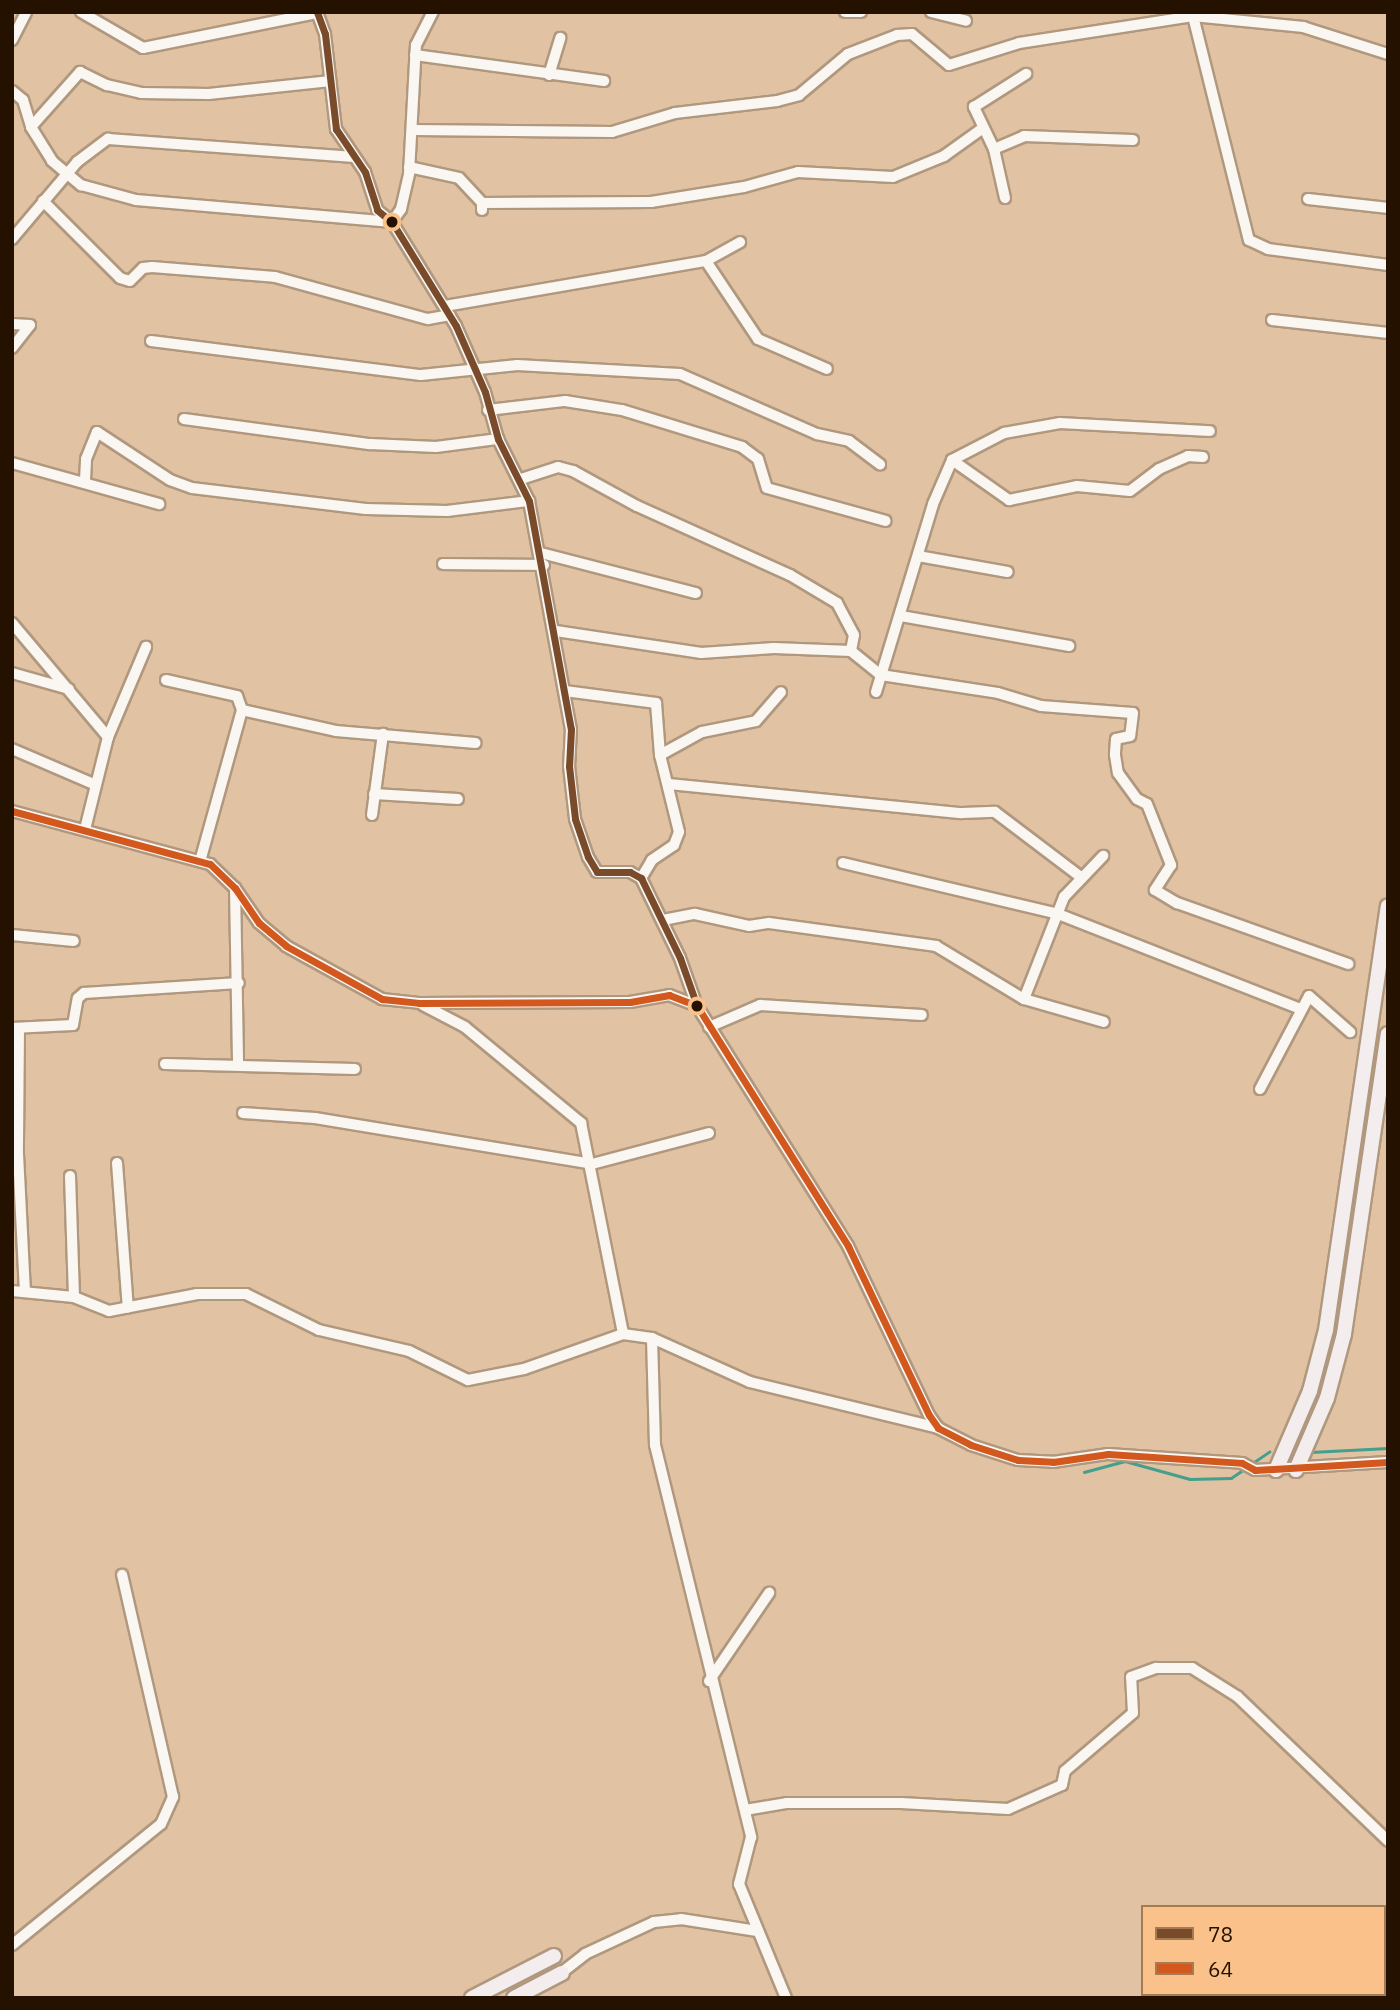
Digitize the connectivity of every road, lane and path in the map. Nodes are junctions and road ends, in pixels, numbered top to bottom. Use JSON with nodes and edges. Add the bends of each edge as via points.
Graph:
{"nodes":[{"id":1,"x":26,"y":12,"type":"edge"},
{"id":2,"x":81,"y":12,"type":"edge"},
{"id":3,"x":317,"y":12,"type":"edge"},
{"id":4,"x":433,"y":12,"type":"edge"},
{"id":5,"x":845,"y":12,"type":"edge"},
{"id":6,"x":861,"y":12,"type":"edge"},
{"id":7,"x":931,"y":12,"type":"edge"},
{"id":8,"x":1193,"y":16,"type":"junction"},
{"id":9,"x":966,"y":21,"type":"dead end"},
{"id":10,"x":559,"y":38,"type":"dead end"},
{"id":11,"x":12,"y":40,"type":"edge"},
{"id":12,"x":1388,"y":54,"type":"edge"},
{"id":13,"x":415,"y":55,"type":"junction"},
{"id":14,"x":1026,"y":74,"type":"dead end"},
{"id":15,"x":549,"y":75,"type":"junction"},
{"id":16,"x":604,"y":80,"type":"dead end"},
{"id":17,"x":330,"y":81,"type":"junction"},
{"id":18,"x":12,"y":91,"type":"edge"},
{"id":19,"x":31,"y":127,"type":"junction"},
{"id":20,"x":983,"y":128,"type":"junction"},
{"id":21,"x":414,"y":130,"type":"junction"},
{"id":22,"x":1133,"y":140,"type":"dead end"},
{"id":23,"x":994,"y":149,"type":"junction"},
{"id":24,"x":354,"y":158,"type":"junction"},
{"id":25,"x":409,"y":167,"type":"junction"},
{"id":26,"x":67,"y":178,"type":"junction"},
{"id":27,"x":1005,"y":198,"type":"dead end"},
{"id":28,"x":1308,"y":200,"type":"dead end"},
{"id":29,"x":43,"y":201,"type":"junction"},
{"id":30,"x":1388,"y":208,"type":"edge"},
{"id":31,"x":392,"y":222,"type":"junction"},
{"id":32,"x":12,"y":239,"type":"edge"},
{"id":33,"x":740,"y":242,"type":"dead end"},
{"id":34,"x":706,"y":261,"type":"junction"},
{"id":35,"x":1388,"y":265,"type":"edge"},
{"id":36,"x":447,"y":310,"type":"junction"},
{"id":37,"x":1272,"y":320,"type":"dead end"},
{"id":38,"x":12,"y":324,"type":"edge"},
{"id":39,"x":1388,"y":333,"type":"edge"},
{"id":40,"x":151,"y":341,"type":"dead end"},
{"id":41,"x":12,"y":348,"type":"edge"},
{"id":42,"x":475,"y":367,"type":"junction"},
{"id":43,"x":827,"y":369,"type":"dead end"},
{"id":44,"x":488,"y":410,"type":"junction"},
{"id":45,"x":184,"y":419,"type":"dead end"},
{"id":46,"x":1210,"y":431,"type":"dead end"},
{"id":47,"x":498,"y":439,"type":"junction"},
{"id":48,"x":1203,"y":457,"type":"dead end"},
{"id":49,"x":952,"y":460,"type":"junction"},
{"id":50,"x":12,"y":463,"type":"edge"},
{"id":51,"x":880,"y":464,"type":"dead end"},
{"id":52,"x":521,"y":479,"type":"junction"},
{"id":53,"x":85,"y":480,"type":"junction"},
{"id":54,"x":529,"y":501,"type":"junction"},
{"id":55,"x":159,"y":504,"type":"dead end"},
{"id":56,"x":886,"y":521,"type":"dead end"},
{"id":57,"x":541,"y":553,"type":"junction"},
{"id":58,"x":918,"y":556,"type":"junction"},
{"id":59,"x":443,"y":564,"type":"dead end"},
{"id":60,"x":544,"y":565,"type":"junction"},
{"id":61,"x":1008,"y":572,"type":"dead end"},
{"id":62,"x":696,"y":593,"type":"dead end"},
{"id":63,"x":901,"y":615,"type":"junction"},
{"id":64,"x":12,"y":623,"type":"edge"},
{"id":65,"x":556,"y":631,"type":"junction"},
{"id":66,"x":1069,"y":646,"type":"dead end"},
{"id":67,"x":146,"y":647,"type":"dead end"},
{"id":68,"x":851,"y":651,"type":"junction"},
{"id":69,"x":12,"y":673,"type":"edge"},
{"id":70,"x":881,"y":675,"type":"junction"},
{"id":71,"x":166,"y":680,"type":"dead end"},
{"id":72,"x":69,"y":689,"type":"junction"},
{"id":73,"x":565,"y":691,"type":"junction"},
{"id":74,"x":781,"y":692,"type":"dead end"},
{"id":75,"x":876,"y":692,"type":"dead end"},
{"id":76,"x":242,"y":710,"type":"junction"},
{"id":77,"x":383,"y":734,"type":"junction"},
{"id":78,"x":108,"y":737,"type":"junction"},
{"id":79,"x":475,"y":743,"type":"dead end"},
{"id":80,"x":12,"y":749,"type":"edge"},
{"id":81,"x":660,"y":755,"type":"junction"},
{"id":82,"x":669,"y":784,"type":"junction"},
{"id":83,"x":96,"y":785,"type":"junction"},
{"id":84,"x":374,"y":794,"type":"junction"},
{"id":85,"x":458,"y":799,"type":"dead end"},
{"id":86,"x":12,"y":811,"type":"edge"},
{"id":87,"x":372,"y":815,"type":"dead end"},
{"id":88,"x":85,"y":829,"type":"junction"},
{"id":89,"x":1103,"y":856,"type":"dead end"},
{"id":90,"x":200,"y":861,"type":"junction"},
{"id":91,"x":843,"y":863,"type":"dead end"},
{"id":92,"x":1081,"y":877,"type":"junction"},
{"id":93,"x":641,"y":878,"type":"junction"},
{"id":94,"x":235,"y":888,"type":"junction"},
{"id":95,"x":1388,"y":907,"type":"edge"},
{"id":96,"x":1058,"y":914,"type":"junction"},
{"id":97,"x":663,"y":920,"type":"junction"},
{"id":98,"x":12,"y":935,"type":"edge"},
{"id":99,"x":74,"y":941,"type":"dead end"},
{"id":100,"x":1348,"y":964,"type":"dead end"},
{"id":101,"x":239,"y":983,"type":"junction"},
{"id":102,"x":1024,"y":999,"type":"junction"},
{"id":103,"x":419,"y":1003,"type":"junction"},
{"id":104,"x":697,"y":1006,"type":"junction"},
{"id":105,"x":1300,"y":1009,"type":"junction"},
{"id":106,"x":922,"y":1015,"type":"dead end"},
{"id":107,"x":1104,"y":1022,"type":"dead end"},
{"id":108,"x":709,"y":1027,"type":"junction"},
{"id":109,"x":15,"y":1028,"type":"edge"},
{"id":110,"x":1350,"y":1032,"type":"dead end"},
{"id":111,"x":1388,"y":1034,"type":"edge"},
{"id":112,"x":165,"y":1064,"type":"dead end"},
{"id":113,"x":238,"y":1064,"type":"junction"},
{"id":114,"x":355,"y":1069,"type":"dead end"},
{"id":115,"x":1260,"y":1089,"type":"dead end"},
{"id":116,"x":243,"y":1113,"type":"dead end"},
{"id":117,"x":709,"y":1133,"type":"dead end"},
{"id":118,"x":117,"y":1163,"type":"dead end"},
{"id":119,"x":592,"y":1164,"type":"junction"},
{"id":120,"x":70,"y":1176,"type":"dead end"},
{"id":121,"x":12,"y":1291,"type":"edge"},
{"id":122,"x":25,"y":1292,"type":"junction"},
{"id":123,"x":74,"y":1297,"type":"junction"},
{"id":124,"x":128,"y":1308,"type":"junction"},
{"id":125,"x":623,"y":1334,"type":"junction"},
{"id":126,"x":652,"y":1338,"type":"junction"},
{"id":127,"x":938,"y":1428,"type":"junction"},
{"id":128,"x":1388,"y":1462,"type":"edge"},
{"id":129,"x":1276,"y":1470,"type":"junction"},
{"id":130,"x":1296,"y":1471,"type":"junction"},
{"id":131,"x":122,"y":1575,"type":"dead end"},
{"id":132,"x":769,"y":1593,"type":"dead end"},
{"id":133,"x":709,"y":1681,"type":"junction"},
{"id":134,"x":745,"y":1810,"type":"junction"},
{"id":135,"x":1388,"y":1841,"type":"edge"},
{"id":136,"x":757,"y":1931,"type":"junction"},
{"id":137,"x":12,"y":1945,"type":"edge"},
{"id":138,"x":554,"y":1956,"type":"dead end"},
{"id":139,"x":562,"y":1973,"type":"junction"},
{"id":140,"x":472,"y":1998,"type":"edge"},
{"id":141,"x":514,"y":1998,"type":"edge"},
{"id":142,"x":528,"y":1998,"type":"edge"},
{"id":143,"x":786,"y":1998,"type":"edge"}],
"edges":[{"from":1,"to":11,"type":"street"},
{"from":2,"to":3,"type":"street","via":[[144,48]]},
{"from":3,"to":17,"type":"street"},
{"from":4,"to":13,"type":"street"},
{"from":5,"to":6,"type":"street"},
{"from":7,"to":9,"type":"street"},
{"from":8,"to":12,"type":"street","via":[[1303,27]]},
{"from":8,"to":21,"type":"street","via":[[1018,43],[949,65],[912,34],[897,35],[848,54],[799,95],[675,113],[612,132]]},
{"from":8,"to":35,"type":"street","via":[[1249,240],[1268,249]]},
{"from":10,"to":15,"type":"street"},
{"from":13,"to":15,"type":"street"},
{"from":13,"to":21,"type":"street"},
{"from":14,"to":20,"type":"street","via":[[975,102],[974,111]]},
{"from":15,"to":16,"type":"street"},
{"from":17,"to":19,"type":"street","via":[[209,94],[141,93],[107,85],[80,72]]},
{"from":17,"to":24,"type":"street","via":[[335,129]]},
{"from":18,"to":19,"type":"street","via":[[26,106]]},
{"from":19,"to":26,"type":"street"},
{"from":20,"to":23,"type":"street"},
{"from":20,"to":25,"type":"street","via":[[944,156],[893,177],[812,171],[651,202],[482,206],[459,178]]},
{"from":21,"to":25,"type":"street"},
{"from":22,"to":23,"type":"street","via":[[1024,136]]},
{"from":23,"to":27,"type":"street"},
{"from":24,"to":26,"type":"street","via":[[108,139],[77,162]]},
{"from":24,"to":31,"type":"street","via":[[365,172],[377,210]]},
{"from":25,"to":31,"type":"street","via":[[401,209]]},
{"from":26,"to":29,"type":"street"},
{"from":26,"to":31,"type":"street","via":[[136,200]]},
{"from":28,"to":30,"type":"street"},
{"from":29,"to":32,"type":"street"},
{"from":29,"to":36,"type":"street","via":[[120,278],[130,281],[143,268],[152,267],[275,277],[428,319]]},
{"from":31,"to":36,"type":"street","via":[[404,248]]},
{"from":33,"to":34,"type":"street"},
{"from":34,"to":36,"type":"street"},
{"from":34,"to":43,"type":"street","via":[[758,339]]},
{"from":36,"to":42,"type":"street"},
{"from":37,"to":39,"type":"street"},
{"from":38,"to":41,"type":"street","via":[[30,325]]},
{"from":40,"to":42,"type":"street","via":[[421,374]]},
{"from":42,"to":44,"type":"street"},
{"from":42,"to":51,"type":"street","via":[[680,374],[817,434],[849,441]]},
{"from":44,"to":47,"type":"street"},
{"from":44,"to":56,"type":"street","via":[[565,401],[622,410],[742,447],[758,459],[767,488]]},
{"from":45,"to":47,"type":"street","via":[[370,444],[436,447]]},
{"from":46,"to":49,"type":"street","via":[[1060,423],[1004,433]]},
{"from":47,"to":52,"type":"street"},
{"from":48,"to":49,"type":"street","via":[[1188,456],[1159,469],[1130,491],[1077,486],[1009,499]]},
{"from":49,"to":58,"type":"street"},
{"from":50,"to":53,"type":"street"},
{"from":52,"to":54,"type":"street"},
{"from":52,"to":68,"type":"street","via":[[558,467],[573,471],[637,506],[790,575],[837,603],[854,635]]},
{"from":53,"to":54,"type":"street","via":[[86,459],[97,432],[170,480],[192,488],[379,509],[447,511]]},
{"from":53,"to":55,"type":"street"},
{"from":54,"to":57,"type":"street"},
{"from":57,"to":60,"type":"street"},
{"from":57,"to":62,"type":"street"},
{"from":58,"to":61,"type":"street"},
{"from":58,"to":63,"type":"street"},
{"from":59,"to":60,"type":"street"},
{"from":60,"to":65,"type":"street"},
{"from":63,"to":66,"type":"street"},
{"from":63,"to":70,"type":"street"},
{"from":64,"to":72,"type":"street"},
{"from":65,"to":68,"type":"street","via":[[701,653],[774,648]]},
{"from":65,"to":73,"type":"street"},
{"from":67,"to":78,"type":"street"},
{"from":68,"to":70,"type":"street"},
{"from":69,"to":72,"type":"street"},
{"from":70,"to":75,"type":"street"},
{"from":70,"to":100,"type":"street","via":[[998,693],[1041,706],[1133,713],[1130,736],[1116,739],[1115,755],[1123,780],[1137,799],[1147,804],[1171,864],[1155,890],[1177,903]]},
{"from":71,"to":76,"type":"street","via":[[236,696]]},
{"from":72,"to":78,"type":"street"},
{"from":73,"to":81,"type":"street","via":[[656,703]]},
{"from":73,"to":93,"type":"street","via":[[575,819],[588,857],[597,872],[630,872]]},
{"from":74,"to":81,"type":"street","via":[[756,721],[702,732]]},
{"from":76,"to":77,"type":"street","via":[[336,731]]},
{"from":76,"to":90,"type":"street"},
{"from":77,"to":79,"type":"street"},
{"from":77,"to":84,"type":"street"},
{"from":78,"to":83,"type":"street"},
{"from":80,"to":83,"type":"street"},
{"from":81,"to":82,"type":"street"},
{"from":82,"to":92,"type":"street","via":[[962,813],[995,812]]},
{"from":82,"to":93,"type":"street","via":[[680,832],[674,845],[652,860]]},
{"from":83,"to":88,"type":"street"},
{"from":84,"to":85,"type":"street"},
{"from":84,"to":87,"type":"street"},
{"from":86,"to":88,"type":"street"},
{"from":88,"to":90,"type":"street"},
{"from":89,"to":92,"type":"street"},
{"from":90,"to":94,"type":"street"},
{"from":91,"to":96,"type":"street"},
{"from":92,"to":96,"type":"street"},
{"from":93,"to":97,"type":"street"},
{"from":94,"to":101,"type":"street"},
{"from":94,"to":103,"type":"street","via":[[259,923],[286,946],[382,999]]},
{"from":95,"to":129,"type":"main road","via":[[1325,1330],[1310,1391]]},
{"from":96,"to":102,"type":"street"},
{"from":96,"to":105,"type":"street"},
{"from":97,"to":102,"type":"street","via":[[695,914],[749,926],[769,923],[936,946]]},
{"from":97,"to":104,"type":"street"},
{"from":98,"to":99,"type":"street"},
{"from":101,"to":109,"type":"street","via":[[84,993],[78,998],[73,1025]]},
{"from":101,"to":113,"type":"street"},
{"from":102,"to":107,"type":"street"},
{"from":103,"to":104,"type":"street","via":[[630,1002],[669,995]]},
{"from":103,"to":119,"type":"street","via":[[466,1027],[581,1123]]},
{"from":104,"to":108,"type":"street"},
{"from":105,"to":110,"type":"street","via":[[1309,996]]},
{"from":105,"to":115,"type":"street"},
{"from":106,"to":108,"type":"street","via":[[760,1005]]},
{"from":108,"to":127,"type":"street","via":[[848,1246]]},
{"from":109,"to":122,"type":"street"},
{"from":111,"to":130,"type":"main road","via":[[1344,1334],[1327,1398]]},
{"from":112,"to":113,"type":"street"},
{"from":113,"to":114,"type":"street"},
{"from":116,"to":119,"type":"street","via":[[315,1118]]},
{"from":117,"to":119,"type":"street"},
{"from":118,"to":124,"type":"street"},
{"from":119,"to":125,"type":"street"},
{"from":120,"to":123,"type":"street"},
{"from":121,"to":122,"type":"street"},
{"from":122,"to":123,"type":"street"},
{"from":123,"to":124,"type":"street","via":[[109,1311]]},
{"from":124,"to":125,"type":"street","via":[[197,1294],[246,1294],[319,1330],[409,1351],[468,1380],[524,1369]]},
{"from":125,"to":126,"type":"street"},
{"from":126,"to":127,"type":"street","via":[[750,1382]]},
{"from":126,"to":133,"type":"street","via":[[654,1445]]},
{"from":127,"to":129,"type":"street","via":[[1018,1460],[1053,1462],[1108,1454],[1242,1463],[1255,1470]]},
{"from":128,"to":130,"type":"street"},
{"from":129,"to":130,"type":"street"},
{"from":131,"to":137,"type":"street","via":[[173,1797],[161,1824]]},
{"from":132,"to":133,"type":"street"},
{"from":133,"to":134,"type":"street"},
{"from":134,"to":135,"type":"street","via":[[787,1804],[901,1803],[1008,1809],[1062,1785],[1065,1771],[1133,1713],[1131,1677],[1156,1668],[1192,1668],[1238,1697]]},
{"from":134,"to":136,"type":"street","via":[[751,1837],[739,1884]]},
{"from":136,"to":139,"type":"street","via":[[681,1919],[654,1922],[585,1954]]},
{"from":136,"to":143,"type":"street"},
{"from":138,"to":140,"type":"main road"},
{"from":139,"to":141,"type":"main road"},
{"from":139,"to":142,"type":"street"}]}
